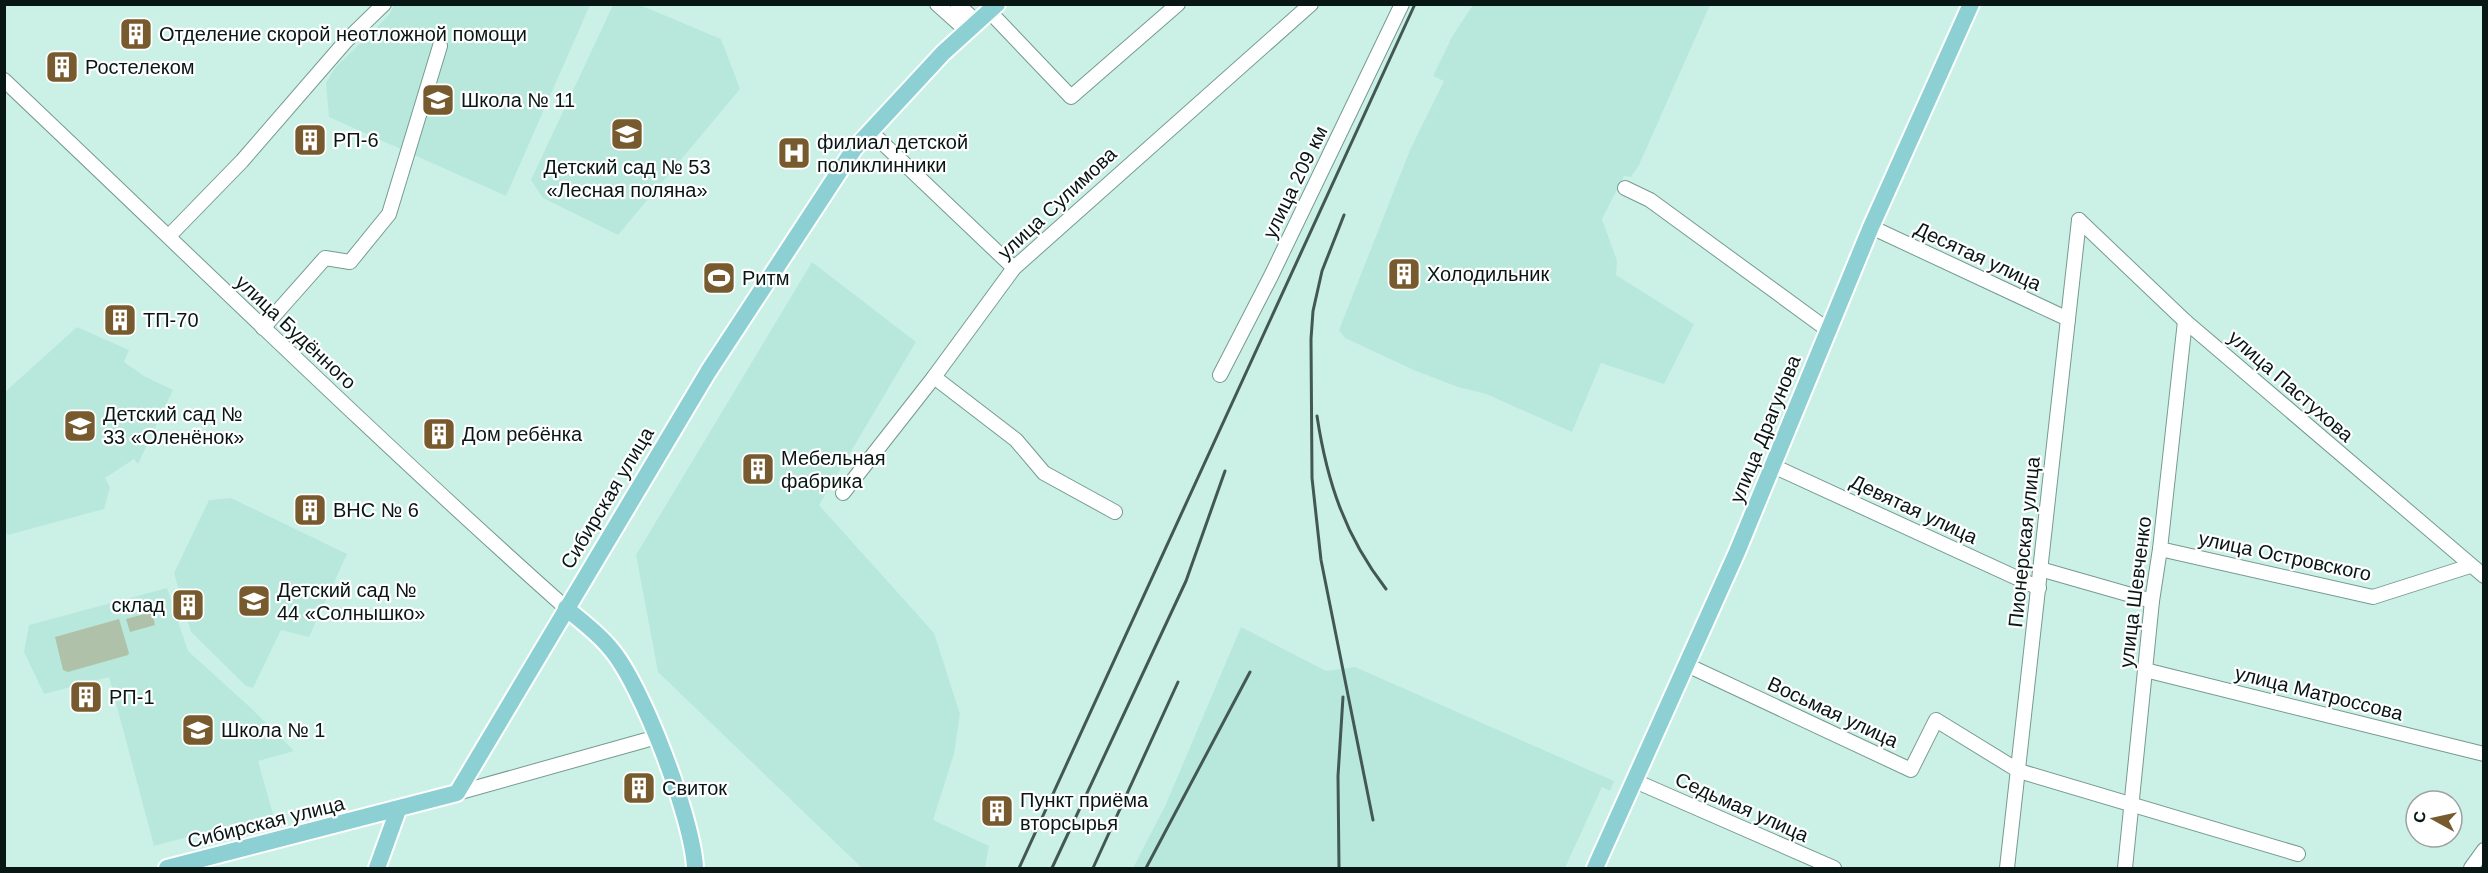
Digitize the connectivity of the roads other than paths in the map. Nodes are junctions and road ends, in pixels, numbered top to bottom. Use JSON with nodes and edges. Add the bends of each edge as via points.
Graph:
{"nodes":[{"id":1,"x":384,"y":4,"type":"edge"},
{"id":2,"x":937,"y":4,"type":"edge"},
{"id":3,"x":957,"y":4,"type":"edge"},
{"id":4,"x":1178,"y":4,"type":"edge"},
{"id":5,"x":1311,"y":4,"type":"edge"},
{"id":6,"x":1402,"y":4,"type":"edge"},
{"id":7,"x":1971,"y":4,"type":"edge"},
{"id":8,"x":982,"y":17,"type":"edge"},
{"id":9,"x":440,"y":46,"type":"dead end"},
{"id":10,"x":4,"y":80,"type":"edge"},
{"id":11,"x":870,"y":131,"type":"junction"},
{"id":12,"x":1625,"y":188,"type":"dead end"},
{"id":13,"x":2079,"y":220,"type":"joint"},
{"id":14,"x":1871,"y":227,"type":"junction"},
{"id":15,"x":169,"y":236,"type":"junction"},
{"id":16,"x":1014,"y":268,"type":"junction"},
{"id":17,"x":2068,"y":319,"type":"junction"},
{"id":18,"x":2185,"y":321,"type":"junction"},
{"id":19,"x":263,"y":328,"type":"junction"},
{"id":20,"x":1828,"y":330,"type":"junction"},
{"id":21,"x":1220,"y":375,"type":"dead end"},
{"id":22,"x":934,"y":377,"type":"junction"},
{"id":23,"x":1773,"y":466,"type":"junction"},
{"id":24,"x":843,"y":492,"type":"dead end"},
{"id":25,"x":1115,"y":512,"type":"dead end"},
{"id":26,"x":2160,"y":549,"type":"junction"},
{"id":27,"x":2470,"y":566,"type":"junction"},
{"id":28,"x":2040,"y":569,"type":"junction"},
{"id":29,"x":2484,"y":576,"type":"edge"},
{"id":30,"x":2039,"y":588,"type":"junction"},
{"id":31,"x":2152,"y":601,"type":"junction"},
{"id":32,"x":566,"y":608,"type":"junction"},
{"id":33,"x":1687,"y":665,"type":"junction"},
{"id":34,"x":2145,"y":670,"type":"junction"},
{"id":35,"x":657,"y":737,"type":"junction"},
{"id":36,"x":2484,"y":754,"type":"edge"},
{"id":37,"x":2019,"y":771,"type":"junction"},
{"id":38,"x":1635,"y":781,"type":"junction"},
{"id":39,"x":457,"y":793,"type":"junction"},
{"id":40,"x":2132,"y":806,"type":"junction"},
{"id":41,"x":398,"y":810,"type":"junction"},
{"id":42,"x":2484,"y":850,"type":"edge"},
{"id":43,"x":2298,"y":854,"type":"dead end"},
{"id":44,"x":167,"y":868,"type":"edge"},
{"id":45,"x":377,"y":868,"type":"edge"},
{"id":46,"x":695,"y":868,"type":"edge"},
{"id":47,"x":1595,"y":868,"type":"edge"},
{"id":48,"x":1834,"y":868,"type":"edge"},
{"id":49,"x":2007,"y":868,"type":"edge"},
{"id":50,"x":2125,"y":868,"type":"edge"},
{"id":51,"x":2471,"y":868,"type":"edge"}],
"edges":[{"from":1,"to":15,"type":"street","via":[[346,40],[242,161]]},
{"from":2,"to":8,"type":"street"},
{"from":3,"to":8,"type":"street"},
{"from":4,"to":8,"type":"street","via":[[1071,96]]},
{"from":5,"to":16,"type":"street","name":"улица Сулимова"},
{"from":6,"to":21,"type":"street","name":"улица 209 км"},
{"from":7,"to":14,"type":"main road","name":"улица Драгунова"},
{"from":8,"to":11,"type":"main road","name":"Сибирская улица"},
{"from":9,"to":19,"type":"street","via":[[389,213],[350,262],[325,258]]},
{"from":10,"to":15,"type":"street","name":"улица Будённого"},
{"from":11,"to":16,"type":"street"},
{"from":11,"to":32,"type":"main road","name":"Сибирская улица","via":[[795,236],[708,372]]},
{"from":12,"to":20,"type":"street","via":[[1650,200]]},
{"from":13,"to":17,"type":"street","name":"Пионерская улица"},
{"from":13,"to":18,"type":"street","name":"улица Пастухова"},
{"from":14,"to":17,"type":"street","name":"Десятая улица"},
{"from":14,"to":20,"type":"main road","name":"улица Драгунова"},
{"from":15,"to":19,"type":"street","name":"улица Будённого"},
{"from":16,"to":22,"type":"street","name":"улица Сулимова"},
{"from":17,"to":28,"type":"street","name":"Пионерская улица"},
{"from":18,"to":26,"type":"street","name":"улица Шевченко"},
{"from":18,"to":27,"type":"street","name":"улица Пастухова"},
{"from":19,"to":32,"type":"street","name":"улица Будённого"},
{"from":20,"to":23,"type":"main road","name":"улица Драгунова"},
{"from":22,"to":24,"type":"street","name":"улица Сулимова"},
{"from":22,"to":25,"type":"street","via":[[1016,440],[1044,473]]},
{"from":23,"to":30,"type":"street","name":"Девятая улица"},
{"from":23,"to":33,"type":"main road","name":"улица Драгунова"},
{"from":26,"to":27,"type":"street","name":"улица Островского","via":[[2373,597]]},
{"from":26,"to":31,"type":"street","name":"улица Шевченко"},
{"from":27,"to":29,"type":"street","name":"улица Пастухова"},
{"from":28,"to":30,"type":"street","name":"Пионерская улица"},
{"from":28,"to":31,"type":"street"},
{"from":30,"to":37,"type":"street","name":"Пионерская улица"},
{"from":31,"to":34,"type":"street","name":"улица Шевченко"},
{"from":32,"to":35,"type":"main road","via":[[610,647],[624,665]]},
{"from":32,"to":39,"type":"main road","name":"Сибирская улица"},
{"from":33,"to":37,"type":"street","name":"Восьмая улица","via":[[1911,770],[1936,720]]},
{"from":33,"to":38,"type":"main road","name":"улица Драгунова"},
{"from":34,"to":36,"type":"street","name":"улица Матроссова"},
{"from":34,"to":40,"type":"street","name":"улица Шевченко"},
{"from":35,"to":39,"type":"street"},
{"from":35,"to":46,"type":"main road","via":[[681,806]]},
{"from":37,"to":40,"type":"street"},
{"from":37,"to":49,"type":"street","name":"Пионерская улица"},
{"from":38,"to":47,"type":"main road","name":"улица Драгунова"},
{"from":38,"to":48,"type":"street","name":"Седьмая улица"},
{"from":39,"to":41,"type":"main road","name":"Сибирская улица"},
{"from":40,"to":43,"type":"street"},
{"from":40,"to":50,"type":"street","name":"улица Шевченко"},
{"from":41,"to":44,"type":"main road","name":"Сибирская улица"},
{"from":41,"to":45,"type":"main road"},
{"from":42,"to":51,"type":"street"}]}
